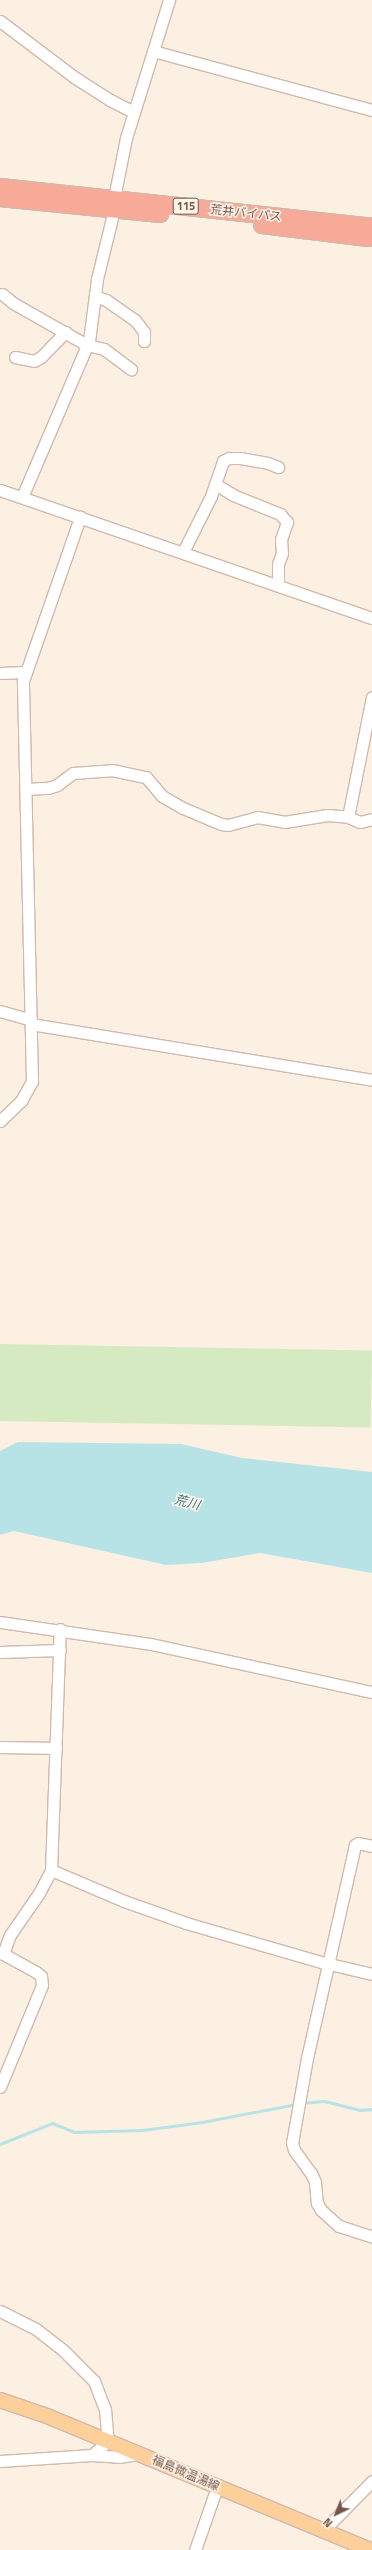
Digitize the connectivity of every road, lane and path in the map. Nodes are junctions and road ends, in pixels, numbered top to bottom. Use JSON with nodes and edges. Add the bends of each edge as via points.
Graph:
{"nodes":[{"id":1,"x":169,"y":0,"type":"edge"},
{"id":2,"x":0,"y":21,"type":"edge"},
{"id":3,"x":154,"y":51,"type":"junction"},
{"id":4,"x":372,"y":110,"type":"edge"},
{"id":5,"x":134,"y":112,"type":"junction"},
{"id":6,"x":0,"y":187,"type":"edge"},
{"id":7,"x":0,"y":198,"type":"edge"},
{"id":8,"x":114,"y":204,"type":"junction"},
{"id":9,"x":372,"y":227,"type":"edge"},
{"id":10,"x":372,"y":238,"type":"edge"},
{"id":11,"x":2,"y":294,"type":"dead end"},
{"id":12,"x":95,"y":296,"type":"junction"},
{"id":13,"x":65,"y":332,"type":"junction"},
{"id":14,"x":144,"y":341,"type":"dead end"},
{"id":15,"x":87,"y":345,"type":"junction"},
{"id":16,"x":15,"y":357,"type":"dead end"},
{"id":17,"x":131,"y":370,"type":"dead end"},
{"id":18,"x":278,"y":467,"type":"dead end"},
{"id":19,"x":214,"y":484,"type":"junction"},
{"id":20,"x":0,"y":490,"type":"edge"},
{"id":21,"x":22,"y":497,"type":"junction"},
{"id":22,"x":80,"y":517,"type":"junction"},
{"id":23,"x":183,"y":552,"type":"junction"},
{"id":24,"x":278,"y":585,"type":"junction"},
{"id":25,"x":372,"y":618,"type":"edge"},
{"id":26,"x":26,"y":672,"type":"junction"},
{"id":27,"x":0,"y":673,"type":"edge"},
{"id":28,"x":372,"y":697,"type":"edge"},
{"id":29,"x":26,"y":788,"type":"junction"},
{"id":30,"x":348,"y":817,"type":"junction"},
{"id":31,"x":372,"y":819,"type":"edge"},
{"id":32,"x":0,"y":1011,"type":"edge"},
{"id":33,"x":31,"y":1022,"type":"junction"},
{"id":34,"x":372,"y":1080,"type":"edge"},
{"id":35,"x":0,"y":1121,"type":"edge"},
{"id":36,"x":0,"y":1622,"type":"edge"},
{"id":37,"x":60,"y":1630,"type":"junction"},
{"id":38,"x":60,"y":1650,"type":"junction"},
{"id":39,"x":0,"y":1652,"type":"edge"},
{"id":40,"x":372,"y":1692,"type":"edge"},
{"id":41,"x":0,"y":1747,"type":"edge"},
{"id":42,"x":56,"y":1748,"type":"junction"},
{"id":43,"x":372,"y":1846,"type":"edge"},
{"id":44,"x":51,"y":1870,"type":"junction"},
{"id":45,"x":1,"y":1955,"type":"edge"},
{"id":46,"x":328,"y":1964,"type":"junction"},
{"id":47,"x":372,"y":1974,"type":"edge"},
{"id":48,"x":0,"y":2087,"type":"edge"},
{"id":49,"x":372,"y":2237,"type":"edge"},
{"id":50,"x":0,"y":2311,"type":"edge"},
{"id":51,"x":0,"y":2400,"type":"edge"},
{"id":52,"x":108,"y":2441,"type":"junction"},
{"id":53,"x":140,"y":2454,"type":"junction"},
{"id":54,"x":92,"y":2455,"type":"junction"},
{"id":55,"x":0,"y":2461,"type":"edge"},
{"id":56,"x":372,"y":2481,"type":"edge"},
{"id":57,"x":217,"y":2487,"type":"junction"},
{"id":58,"x":323,"y":2531,"type":"junction"},
{"id":59,"x":195,"y":2550,"type":"edge"},
{"id":60,"x":370,"y":2550,"type":"edge"}],
"edges":[{"from":1,"to":3,"type":"street"},
{"from":2,"to":5,"type":"street","via":[[74,77]]},
{"from":3,"to":4,"type":"street"},
{"from":3,"to":5,"type":"street"},
{"from":5,"to":8,"type":"street","via":[[126,138]]},
{"from":6,"to":8,"type":"highway","name":"荒井バイパス","number":"115"},
{"from":7,"to":8,"type":"highway","name":"荒井バイパス","number":"115"},
{"from":8,"to":9,"type":"highway","name":"荒井バイパス","number":"115"},
{"from":8,"to":10,"type":"highway","name":"荒井バイパス","number":"115"},
{"from":8,"to":12,"type":"street"},
{"from":11,"to":13,"type":"street","via":[[13,304]]},
{"from":12,"to":14,"type":"street","via":[[109,302],[140,325],[144,332]]},
{"from":12,"to":15,"type":"street"},
{"from":13,"to":15,"type":"street"},
{"from":13,"to":16,"type":"street","via":[[34,361]]},
{"from":15,"to":17,"type":"street","via":[[104,349]]},
{"from":15,"to":21,"type":"street"},
{"from":18,"to":19,"type":"street","via":[[268,463],[229,458],[223,461]]},
{"from":19,"to":23,"type":"street"},
{"from":19,"to":24,"type":"street","via":[[233,495],[280,514],[287,522],[281,539]]},
{"from":20,"to":21,"type":"street"},
{"from":21,"to":22,"type":"street"},
{"from":22,"to":23,"type":"street"},
{"from":22,"to":26,"type":"street"},
{"from":23,"to":24,"type":"street"},
{"from":24,"to":25,"type":"street"},
{"from":26,"to":27,"type":"street"},
{"from":26,"to":29,"type":"street","via":[[23,681]]},
{"from":28,"to":30,"type":"street"},
{"from":29,"to":30,"type":"street","via":[[48,788],[57,785],[73,773],[112,770],[146,777],[162,796],[220,824],[228,825],[257,817],[284,822],[327,815]]},
{"from":29,"to":33,"type":"street"},
{"from":30,"to":31,"type":"street","via":[[360,822]]},
{"from":32,"to":33,"type":"street"},
{"from":33,"to":34,"type":"street"},
{"from":33,"to":35,"type":"street","via":[[32,1081],[21,1101]]},
{"from":36,"to":37,"type":"street"},
{"from":37,"to":38,"type":"street"},
{"from":37,"to":40,"type":"street","via":[[203,1654]]},
{"from":38,"to":39,"type":"street"},
{"from":38,"to":42,"type":"street"},
{"from":41,"to":42,"type":"street"},
{"from":42,"to":44,"type":"street"},
{"from":43,"to":46,"type":"street","via":[[358,1843],[354,1845]]},
{"from":44,"to":45,"type":"street","via":[[10,1935]]},
{"from":44,"to":46,"type":"street","via":[[186,1923]]},
{"from":45,"to":48,"type":"street","via":[[36,1972],[42,1979]]},
{"from":46,"to":47,"type":"street"},
{"from":46,"to":49,"type":"street","via":[[307,2058],[292,2147],[311,2173],[315,2182],[317,2203],[321,2210],[339,2226]]},
{"from":50,"to":52,"type":"street","via":[[36,2329],[63,2350],[94,2381],[105,2408]]},
{"from":51,"to":52,"type":"main road","name":"福島微温湯線"},
{"from":52,"to":53,"type":"main road","name":"福島微温湯線"},
{"from":52,"to":54,"type":"street"},
{"from":53,"to":54,"type":"street","via":[[119,2457]]},
{"from":53,"to":57,"type":"main road","name":"福島微温湯線"},
{"from":54,"to":55,"type":"street"},
{"from":56,"to":58,"type":"street"},
{"from":57,"to":58,"type":"main road","name":"福島微温湯線"},
{"from":57,"to":59,"type":"street"},
{"from":58,"to":60,"type":"main road","name":"福島微温湯線"}]}
